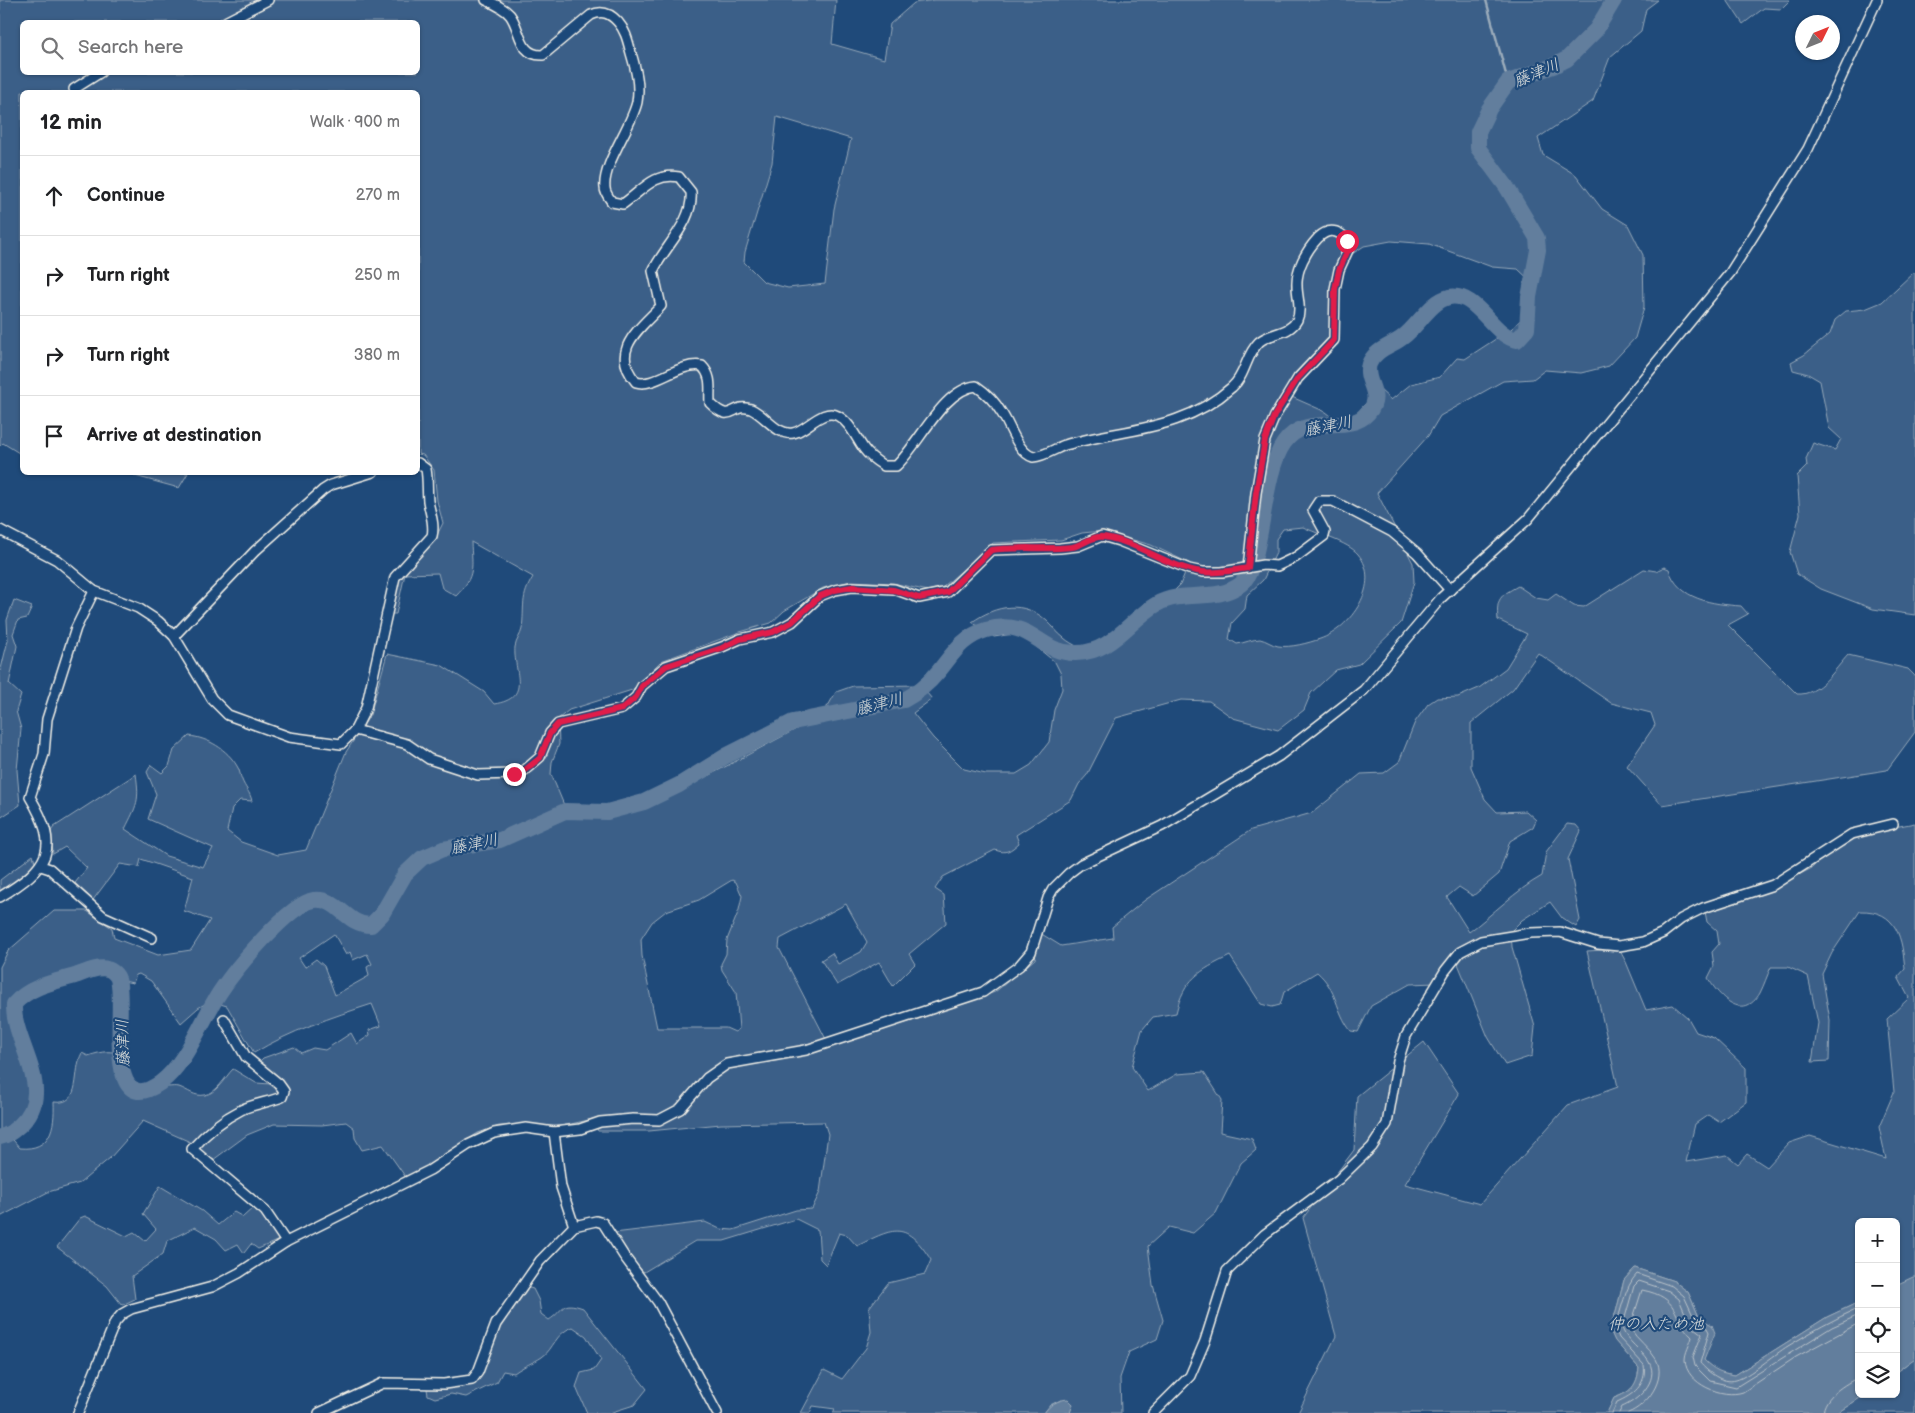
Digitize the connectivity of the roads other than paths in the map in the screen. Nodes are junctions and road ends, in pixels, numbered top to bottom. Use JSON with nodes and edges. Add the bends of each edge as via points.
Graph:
{"nodes":[{"id":1,"x":268,"y":0,"type":"edge"},
{"id":2,"x":486,"y":0,"type":"edge"},
{"id":3,"x":1877,"y":0,"type":"edge"},
{"id":4,"x":229,"y":20,"type":"edge"},
{"id":5,"x":96,"y":75,"type":"edge"},
{"id":6,"x":74,"y":89,"type":"dead end"},
{"id":7,"x":420,"y":464,"type":"edge"},
{"id":8,"x":363,"y":475,"type":"edge"},
{"id":9,"x":0,"y":530,"type":"edge"},
{"id":10,"x":1248,"y":568,"type":"junction"},
{"id":11,"x":1450,"y":590,"type":"junction"},
{"id":12,"x":94,"y":591,"type":"junction"},
{"id":13,"x":174,"y":636,"type":"junction"},
{"id":14,"x":356,"y":730,"type":"junction"},
{"id":15,"x":1893,"y":824,"type":"dead end"},
{"id":16,"x":41,"y":866,"type":"junction"},
{"id":17,"x":0,"y":897,"type":"edge"},
{"id":18,"x":152,"y":938,"type":"dead end"},
{"id":19,"x":224,"y":1018,"type":"dead end"},
{"id":20,"x":554,"y":1132,"type":"junction"},
{"id":21,"x":574,"y":1226,"type":"junction"},
{"id":22,"x":286,"y":1242,"type":"junction"},
{"id":23,"x":78,"y":1413,"type":"edge"},
{"id":24,"x":319,"y":1413,"type":"edge"},
{"id":25,"x":717,"y":1413,"type":"edge"},
{"id":26,"x":1153,"y":1413,"type":"edge"}],
"edges":[{"from":1,"to":4,"type":"street"},
{"from":2,"to":10,"type":"street","via":[[510,16],[522,44],[537,56],[544,55],[591,15],[605,12],[615,19],[623,28],[638,78],[638,95],[634,112],[614,153],[604,189],[612,202],[623,204],[662,175],[679,176],[691,192],[690,206],[683,221],[653,271],[661,306],[627,345],[625,358],[630,375],[636,382],[646,383],[687,366],[702,366],[710,380],[710,403],[719,413],[750,409],[779,431],[790,434],[801,431],[818,418],[837,415],[874,460],[890,468],[904,458],[940,410],[967,386],[982,390],[1000,411],[1022,448],[1033,456],[1065,446],[1150,429],[1201,409],[1242,378],[1250,354],[1260,341],[1292,328],[1298,318],[1297,285],[1301,264],[1323,234],[1335,230],[1341,234],[1350,246],[1335,289],[1334,340],[1298,378],[1274,416],[1265,440]]},
{"from":3,"to":11,"type":"street","via":[[1808,149],[1730,273],[1528,519]]},
{"from":5,"to":6,"type":"street"},
{"from":7,"to":14,"type":"street","via":[[426,469],[428,505],[434,529],[432,536],[395,577],[366,708]]},
{"from":8,"to":13,"type":"street","via":[[323,490],[255,551]]},
{"from":9,"to":12,"type":"street","via":[[57,560]]},
{"from":10,"to":11,"type":"street","via":[[1288,562],[1324,536],[1313,510],[1319,501],[1324,500],[1392,532],[1417,553]]},
{"from":10,"to":14,"type":"street","via":[[1222,572],[1189,569],[1102,536],[1078,546],[991,550],[948,592],[919,598],[894,590],[852,587],[835,590],[820,596],[792,622],[773,632],[740,639],[666,666],[622,709],[558,724],[550,733],[540,758],[514,774],[478,775],[429,759],[406,744]]},
{"from":11,"to":20,"type":"street","via":[[1364,690],[1279,756],[1162,826],[1081,864],[1069,873],[1048,898],[1030,952],[1019,966],[983,992],[806,1050],[727,1064],[707,1078],[680,1109],[659,1120],[600,1122],[580,1129]]},
{"from":12,"to":13,"type":"street","via":[[138,608]]},
{"from":12,"to":16,"type":"street","via":[[76,628],[47,719],[44,754],[30,797],[43,818],[47,835]]},
{"from":13,"to":14,"type":"street","via":[[212,699],[236,719],[289,737],[341,744]]},
{"from":15,"to":26,"type":"street","via":[[1852,834],[1773,885],[1703,908],[1643,942],[1619,946],[1598,944],[1560,932],[1530,933],[1480,941],[1460,952],[1406,1036],[1398,1061],[1387,1124],[1372,1147],[1339,1179],[1265,1234],[1227,1271],[1205,1341],[1190,1376]]},
{"from":16,"to":17,"type":"street"},
{"from":16,"to":18,"type":"street","via":[[50,869],[103,916]]},
{"from":19,"to":22,"type":"street","via":[[246,1057],[284,1091],[282,1097],[242,1110],[216,1125],[192,1149],[264,1211]]},
{"from":20,"to":21,"type":"street","via":[[561,1188]]},
{"from":20,"to":22,"type":"street","via":[[526,1128],[488,1135],[430,1170]]},
{"from":21,"to":24,"type":"street","via":[[540,1261],[496,1324],[472,1380],[444,1384],[383,1383]]},
{"from":21,"to":25,"type":"street","via":[[596,1221],[604,1223],[658,1302]]},
{"from":22,"to":23,"type":"street","via":[[212,1287],[122,1314],[115,1322]]}]}
